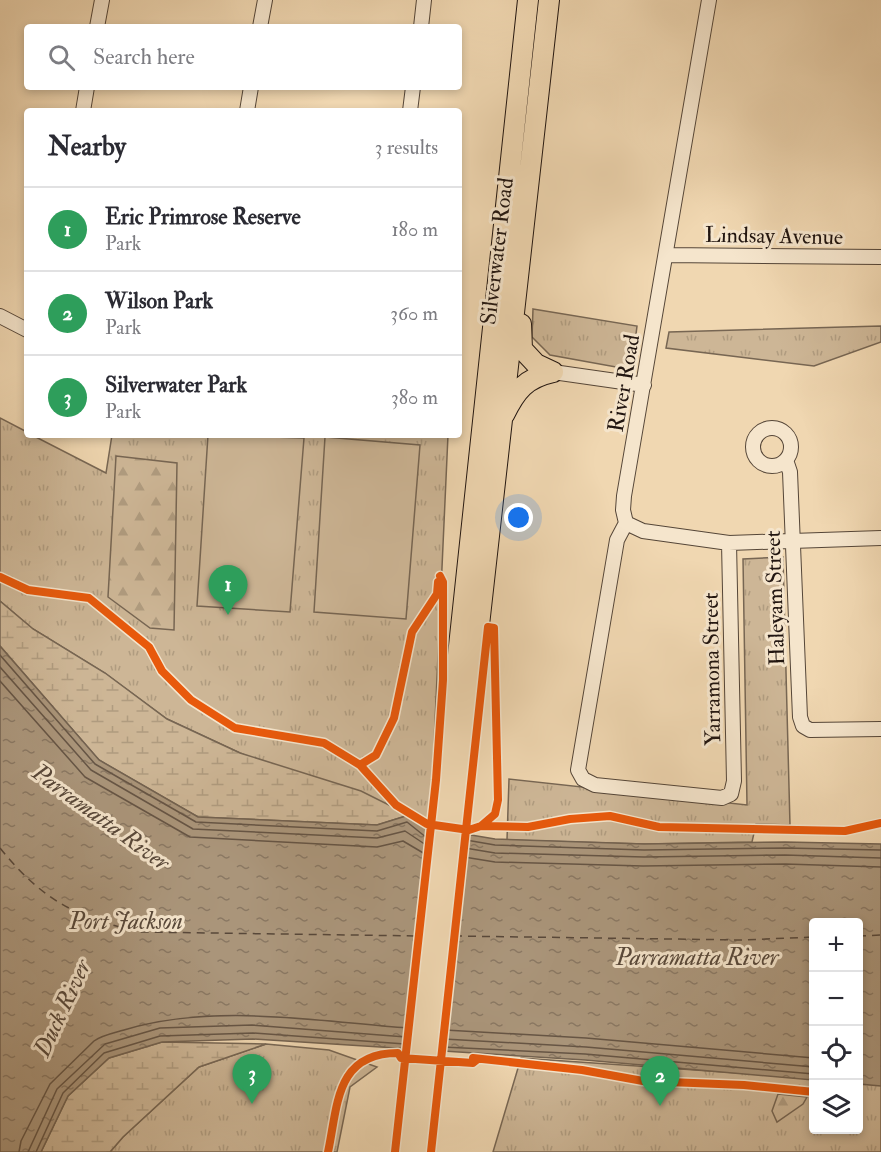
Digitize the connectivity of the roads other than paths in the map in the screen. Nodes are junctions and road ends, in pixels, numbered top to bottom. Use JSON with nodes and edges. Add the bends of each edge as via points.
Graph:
{"nodes":[{"id":1,"x":102,"y":0,"type":"edge"},
{"id":2,"x":265,"y":0,"type":"edge"},
{"id":3,"x":424,"y":0,"type":"edge"},
{"id":4,"x":528,"y":0,"type":"edge"},
{"id":5,"x":549,"y":0,"type":"edge"},
{"id":6,"x":709,"y":0,"type":"edge"},
{"id":7,"x":98,"y":24,"type":"edge"},
{"id":8,"x":261,"y":24,"type":"edge"},
{"id":9,"x":421,"y":24,"type":"edge"},
{"id":10,"x":86,"y":90,"type":"edge"},
{"id":11,"x":250,"y":90,"type":"edge"},
{"id":12,"x":413,"y":90,"type":"edge"},
{"id":13,"x":84,"y":108,"type":"edge"},
{"id":14,"x":248,"y":108,"type":"edge"},
{"id":15,"x":410,"y":108,"type":"edge"},
{"id":16,"x":524,"y":219,"type":"junction"},
{"id":17,"x":667,"y":255,"type":"junction"},
{"id":18,"x":881,"y":257,"type":"edge"},
{"id":19,"x":0,"y":316,"type":"edge"},
{"id":20,"x":24,"y":328,"type":"edge"},
{"id":21,"x":554,"y":372,"type":"junction"},
{"id":22,"x":644,"y":385,"type":"junction"},
{"id":23,"x":499,"y":426,"type":"junction"},
{"id":24,"x":786,"y":460,"type":"dead end"},
{"id":25,"x":626,"y":523,"type":"junction"},
{"id":26,"x":881,"y":538,"type":"edge"},
{"id":27,"x":794,"y":540,"type":"junction"},
{"id":28,"x":729,"y":543,"type":"junction"},
{"id":29,"x":881,"y":729,"type":"edge"},
{"id":30,"x":453,"y":780,"type":"junction"},
{"id":31,"x":731,"y":794,"type":"joint"},
{"id":32,"x":405,"y":1152,"type":"edge"},
{"id":33,"x":420,"y":1152,"type":"edge"}],
"edges":[{"from":1,"to":7,"type":"street"},
{"from":2,"to":8,"type":"street"},
{"from":3,"to":9,"type":"street"},
{"from":4,"to":30,"type":"highway","name":"Silverwater Road"},
{"from":5,"to":16,"type":"highway","name":"Silverwater Road"},
{"from":6,"to":17,"type":"street","name":"River Road"},
{"from":10,"to":13,"type":"street"},
{"from":11,"to":14,"type":"street"},
{"from":12,"to":15,"type":"street"},
{"from":16,"to":21,"type":"highway","via":[[529,231],[520,340],[528,358]]},
{"from":16,"to":23,"type":"highway","name":"Silverwater Road"},
{"from":17,"to":18,"type":"street","name":"Lindsay Avenue"},
{"from":17,"to":22,"type":"street","name":"River Road"},
{"from":19,"to":20,"type":"street"},
{"from":21,"to":22,"type":"street"},
{"from":21,"to":23,"type":"highway","via":[[536,376],[520,388]]},
{"from":22,"to":25,"type":"street","name":"River Road","via":[[624,496]]},
{"from":23,"to":30,"type":"highway","name":"Silverwater Road"},
{"from":24,"to":27,"type":"street","name":"Haleyam Street"},
{"from":25,"to":28,"type":"street","via":[[643,531]]},
{"from":25,"to":31,"type":"street","name":"River Road","via":[[617,540],[578,770],[583,779],[595,785],[722,798]]},
{"from":26,"to":27,"type":"street"},
{"from":27,"to":28,"type":"street"},
{"from":27,"to":29,"type":"street","name":"Haleyam Street","via":[[803,726],[810,730]]},
{"from":28,"to":31,"type":"street","name":"Yarramona Street","via":[[734,781]]},
{"from":30,"to":32,"type":"highway","name":"Silverwater Road"},
{"from":30,"to":33,"type":"highway","name":"Silverwater Road"}]}
